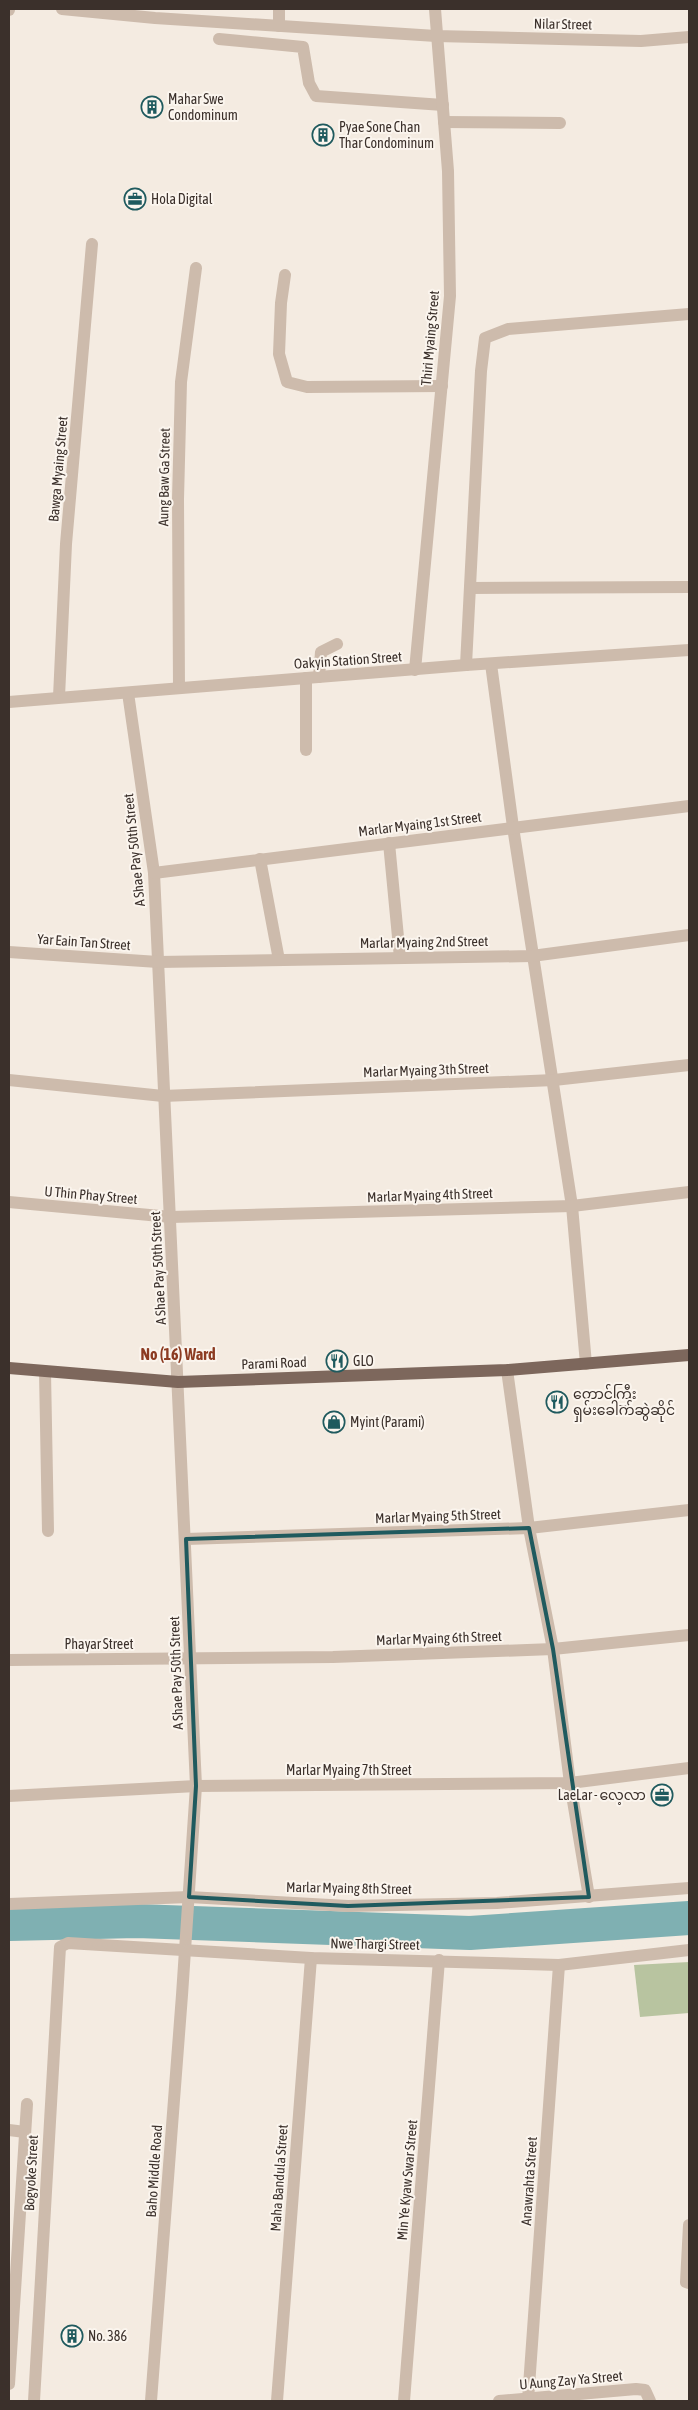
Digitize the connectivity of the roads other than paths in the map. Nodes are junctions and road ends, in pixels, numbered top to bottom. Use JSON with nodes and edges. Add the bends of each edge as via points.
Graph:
{"nodes":[{"id":1,"x":62,"y":9,"type":"edge"},
{"id":2,"x":279,"y":9,"type":"edge"},
{"id":3,"x":435,"y":9,"type":"edge"},
{"id":4,"x":200,"y":15,"type":"edge"},
{"id":5,"x":280,"y":26,"type":"junction"},
{"id":6,"x":436,"y":36,"type":"junction"},
{"id":7,"x":689,"y":37,"type":"edge"},
{"id":8,"x":219,"y":39,"type":"dead end"},
{"id":9,"x":443,"y":105,"type":"junction"},
{"id":10,"x":444,"y":122,"type":"junction"},
{"id":11,"x":560,"y":123,"type":"dead end"},
{"id":12,"x":92,"y":244,"type":"dead end"},
{"id":13,"x":196,"y":268,"type":"dead end"},
{"id":14,"x":286,"y":276,"type":"dead end"},
{"id":15,"x":689,"y":314,"type":"edge"},
{"id":16,"x":442,"y":386,"type":"junction"},
{"id":17,"x":689,"y":587,"type":"edge"},
{"id":18,"x":470,"y":588,"type":"junction"},
{"id":19,"x":337,"y":644,"type":"dead end"},
{"id":20,"x":689,"y":650,"type":"edge"},
{"id":21,"x":491,"y":664,"type":"junction"},
{"id":22,"x":466,"y":665,"type":"junction"},
{"id":23,"x":415,"y":670,"type":"junction"},
{"id":24,"x":320,"y":677,"type":"junction"},
{"id":25,"x":306,"y":678,"type":"junction"},
{"id":26,"x":179,"y":688,"type":"junction"},
{"id":27,"x":128,"y":692,"type":"junction"},
{"id":28,"x":59,"y":697,"type":"junction"},
{"id":29,"x":9,"y":702,"type":"edge"},
{"id":30,"x":306,"y":750,"type":"dead end"},
{"id":31,"x":689,"y":806,"type":"edge"},
{"id":32,"x":513,"y":827,"type":"junction"},
{"id":33,"x":389,"y":843,"type":"junction"},
{"id":34,"x":260,"y":859,"type":"junction"},
{"id":35,"x":154,"y":873,"type":"junction"},
{"id":36,"x":689,"y":935,"type":"edge"},
{"id":37,"x":9,"y":952,"type":"edge"},
{"id":38,"x":532,"y":956,"type":"junction"},
{"id":39,"x":400,"y":958,"type":"junction"},
{"id":40,"x":280,"y":960,"type":"junction"},
{"id":41,"x":158,"y":962,"type":"junction"},
{"id":42,"x":689,"y":1065,"type":"edge"},
{"id":43,"x":9,"y":1080,"type":"edge"},
{"id":44,"x":554,"y":1080,"type":"junction"},
{"id":45,"x":163,"y":1096,"type":"junction"},
{"id":46,"x":689,"y":1192,"type":"edge"},
{"id":47,"x":9,"y":1202,"type":"edge"},
{"id":48,"x":572,"y":1206,"type":"junction"},
{"id":49,"x":171,"y":1217,"type":"junction"},
{"id":50,"x":689,"y":1355,"type":"edge"},
{"id":51,"x":586,"y":1364,"type":"junction"},
{"id":52,"x":9,"y":1368,"type":"edge"},
{"id":53,"x":507,"y":1370,"type":"junction"},
{"id":54,"x":45,"y":1372,"type":"junction"},
{"id":55,"x":178,"y":1382,"type":"junction"},
{"id":56,"x":689,"y":1510,"type":"edge"},
{"id":57,"x":529,"y":1528,"type":"junction"},
{"id":58,"x":48,"y":1531,"type":"dead end"},
{"id":59,"x":186,"y":1539,"type":"junction"},
{"id":60,"x":689,"y":1635,"type":"edge"},
{"id":61,"x":553,"y":1649,"type":"junction"},
{"id":62,"x":190,"y":1659,"type":"junction"},
{"id":63,"x":9,"y":1660,"type":"edge"},
{"id":64,"x":689,"y":1768,"type":"edge"},
{"id":65,"x":570,"y":1783,"type":"junction"},
{"id":66,"x":196,"y":1786,"type":"junction"},
{"id":67,"x":9,"y":1796,"type":"edge"},
{"id":68,"x":689,"y":1888,"type":"edge"},
{"id":69,"x":589,"y":1897,"type":"junction"},
{"id":70,"x":189,"y":1901,"type":"junction"},
{"id":71,"x":9,"y":1904,"type":"edge"},
{"id":72,"x":60,"y":1947,"type":"joint"},
{"id":73,"x":186,"y":1947,"type":"junction"},
{"id":74,"x":689,"y":1950,"type":"edge"},
{"id":75,"x":310,"y":1958,"type":"junction"},
{"id":76,"x":439,"y":1960,"type":"junction"},
{"id":77,"x":559,"y":1966,"type":"junction"},
{"id":78,"x":27,"y":2104,"type":"dead end"},
{"id":79,"x":9,"y":2130,"type":"edge"},
{"id":80,"x":25,"y":2132,"type":"junction"},
{"id":81,"x":689,"y":2225,"type":"edge"},
{"id":82,"x":689,"y":2283,"type":"edge"},
{"id":83,"x":9,"y":2384,"type":"edge"},
{"id":84,"x":647,"y":2396,"type":"edge"},
{"id":85,"x":528,"y":2400,"type":"junction"},
{"id":86,"x":34,"y":2401,"type":"edge"},
{"id":87,"x":151,"y":2401,"type":"edge"},
{"id":88,"x":277,"y":2401,"type":"edge"},
{"id":89,"x":404,"y":2401,"type":"edge"},
{"id":90,"x":499,"y":2401,"type":"edge"}],
"edges":[{"from":1,"to":4,"type":"street","name":"Nilar Street"},
{"from":2,"to":5,"type":"street"},
{"from":3,"to":6,"type":"street","name":"Thiri Myaing Street"},
{"from":4,"to":5,"type":"street","name":"Nilar Street"},
{"from":5,"to":6,"type":"street","name":"Nilar Street"},
{"from":6,"to":7,"type":"street","name":"Nilar Street","via":[[641,41]]},
{"from":6,"to":9,"type":"street","name":"Thiri Myaing Street"},
{"from":8,"to":9,"type":"street","via":[[303,47],[309,83],[316,96]]},
{"from":9,"to":10,"type":"street","name":"Thiri Myaing Street"},
{"from":10,"to":11,"type":"street"},
{"from":10,"to":16,"type":"street","name":"Thiri Myaing Street","via":[[450,296]]},
{"from":12,"to":28,"type":"street","name":"Bawga Myaing Street","via":[[66,544]]},
{"from":13,"to":26,"type":"street","name":"Aung Baw Ga Street","via":[[181,382]]},
{"from":14,"to":16,"type":"street","via":[[281,303],[279,354],[287,382],[307,387]]},
{"from":15,"to":18,"type":"street","via":[[508,329],[485,338],[480,371]]},
{"from":16,"to":23,"type":"street","name":"Thiri Myaing Street"},
{"from":17,"to":18,"type":"street"},
{"from":18,"to":22,"type":"street"},
{"from":19,"to":24,"type":"street","via":[[321,652]]},
{"from":20,"to":21,"type":"street","name":"Oakyin Station Street"},
{"from":21,"to":22,"type":"street","name":"Oakyin Station Street"},
{"from":21,"to":32,"type":"street"},
{"from":22,"to":23,"type":"street","name":"Oakyin Station Street"},
{"from":23,"to":24,"type":"street","name":"Oakyin Station Street"},
{"from":24,"to":25,"type":"street","name":"Oakyin Station Street"},
{"from":25,"to":26,"type":"street","name":"Oakyin Station Street"},
{"from":25,"to":30,"type":"street"},
{"from":26,"to":27,"type":"street","name":"Oakyin Station Street"},
{"from":27,"to":28,"type":"street","name":"Oakyin Station Street"},
{"from":27,"to":35,"type":"street","name":"A Shae Pay 50th Street"},
{"from":28,"to":29,"type":"street","name":"Oakyin Station Street"},
{"from":31,"to":32,"type":"street","name":"Marlar Myaing 1st Street"},
{"from":32,"to":33,"type":"street","name":"Marlar Myaing 1st Street"},
{"from":32,"to":38,"type":"street"},
{"from":33,"to":34,"type":"street","name":"Marlar Myaing 1st Street"},
{"from":33,"to":39,"type":"street"},
{"from":34,"to":35,"type":"street","name":"Marlar Myaing 1st Street"},
{"from":34,"to":40,"type":"street"},
{"from":35,"to":41,"type":"street","name":"A Shae Pay 50th Street"},
{"from":36,"to":38,"type":"street","name":"Marlar Myaing 2nd Street"},
{"from":37,"to":41,"type":"street","name":"Yar Eain Tan Street"},
{"from":38,"to":39,"type":"street","name":"Marlar Myaing 2nd Street"},
{"from":38,"to":44,"type":"street"},
{"from":39,"to":40,"type":"street","name":"Marlar Myaing 2nd Street"},
{"from":40,"to":41,"type":"street","name":"Marlar Myaing 2nd Street"},
{"from":41,"to":45,"type":"street","name":"A Shae Pay 50th Street"},
{"from":42,"to":44,"type":"street","name":"Marlar Myaing 3th Street"},
{"from":43,"to":45,"type":"street","name":"Marlar Myaing 3th Street"},
{"from":44,"to":45,"type":"street","name":"Marlar Myaing 3th Street"},
{"from":44,"to":48,"type":"street"},
{"from":45,"to":49,"type":"street","name":"A Shae Pay 50th Street"},
{"from":46,"to":48,"type":"street","name":"Marlar Myaing 4th Street"},
{"from":47,"to":49,"type":"street","name":"U Thin Phay Street"},
{"from":48,"to":49,"type":"street","name":"Marlar Myaing 4th Street"},
{"from":48,"to":51,"type":"street"},
{"from":49,"to":55,"type":"street","name":"A Shae Pay 50th Street"},
{"from":50,"to":51,"type":"main road","name":"Parami Road"},
{"from":51,"to":53,"type":"main road","name":"Parami Road"},
{"from":52,"to":54,"type":"main road","name":"Parami Road"},
{"from":53,"to":55,"type":"main road","name":"Parami Road"},
{"from":53,"to":57,"type":"street"},
{"from":54,"to":55,"type":"main road","name":"Parami Road"},
{"from":54,"to":58,"type":"street"},
{"from":55,"to":59,"type":"street","name":"A Shae Pay 50th Street"},
{"from":56,"to":57,"type":"street","name":"Marlar Myaing 5th Street"},
{"from":57,"to":59,"type":"street","name":"Marlar Myaing 5th Street"},
{"from":57,"to":61,"type":"street"},
{"from":59,"to":62,"type":"street","name":"A Shae Pay 50th Street"},
{"from":60,"to":61,"type":"street","name":"Marlar Myaing 6th Street"},
{"from":61,"to":62,"type":"street","name":"Marlar Myaing 6th Street"},
{"from":61,"to":65,"type":"street"},
{"from":62,"to":63,"type":"street","name":"Phayar Street"},
{"from":62,"to":66,"type":"street","name":"A Shae Pay 50th Street"},
{"from":64,"to":65,"type":"street","name":"Marlar Myaing 7th Street"},
{"from":65,"to":66,"type":"street","name":"Marlar Myaing 7th Street"},
{"from":65,"to":69,"type":"street"},
{"from":66,"to":67,"type":"street","name":"Marlar Myaing 7th Street"},
{"from":66,"to":70,"type":"street","name":"A Shae Pay 50th Street"},
{"from":68,"to":69,"type":"street","name":"Marlar Myaing 8th Street"},
{"from":69,"to":70,"type":"street","name":"Marlar Myaing 8th Street","via":[[348,1906]]},
{"from":70,"to":71,"type":"street","name":"Marlar Myaing 8th Street"},
{"from":70,"to":73,"type":"street","name":"Baho Middle Road"},
{"from":72,"to":73,"type":"street","name":"Nwe Thargi Street","via":[[68,1943]]},
{"from":72,"to":86,"type":"street","name":"Bogyoke Street"},
{"from":73,"to":75,"type":"street","name":"Nwe Thargi Street"},
{"from":73,"to":87,"type":"street","name":"Baho Middle Road"},
{"from":74,"to":77,"type":"street","name":"Nwe Thargi Street"},
{"from":75,"to":76,"type":"street","name":"Nwe Thargi Street"},
{"from":75,"to":88,"type":"street","name":"Maha Bandula Street"},
{"from":76,"to":77,"type":"street","name":"Nwe Thargi Street"},
{"from":76,"to":89,"type":"street","name":"Min Ye Kyaw Swar Street"},
{"from":77,"to":85,"type":"street","name":"Anawrahta Street"},
{"from":78,"to":80,"type":"street"},
{"from":79,"to":80,"type":"street"},
{"from":80,"to":83,"type":"street"},
{"from":81,"to":82,"type":"street","via":[[686,2282]]},
{"from":84,"to":85,"type":"street","name":"U Aung Zay Ya Street","via":[[636,2389]]},
{"from":85,"to":90,"type":"street","name":"U Aung Zay Ya Street"}]}
